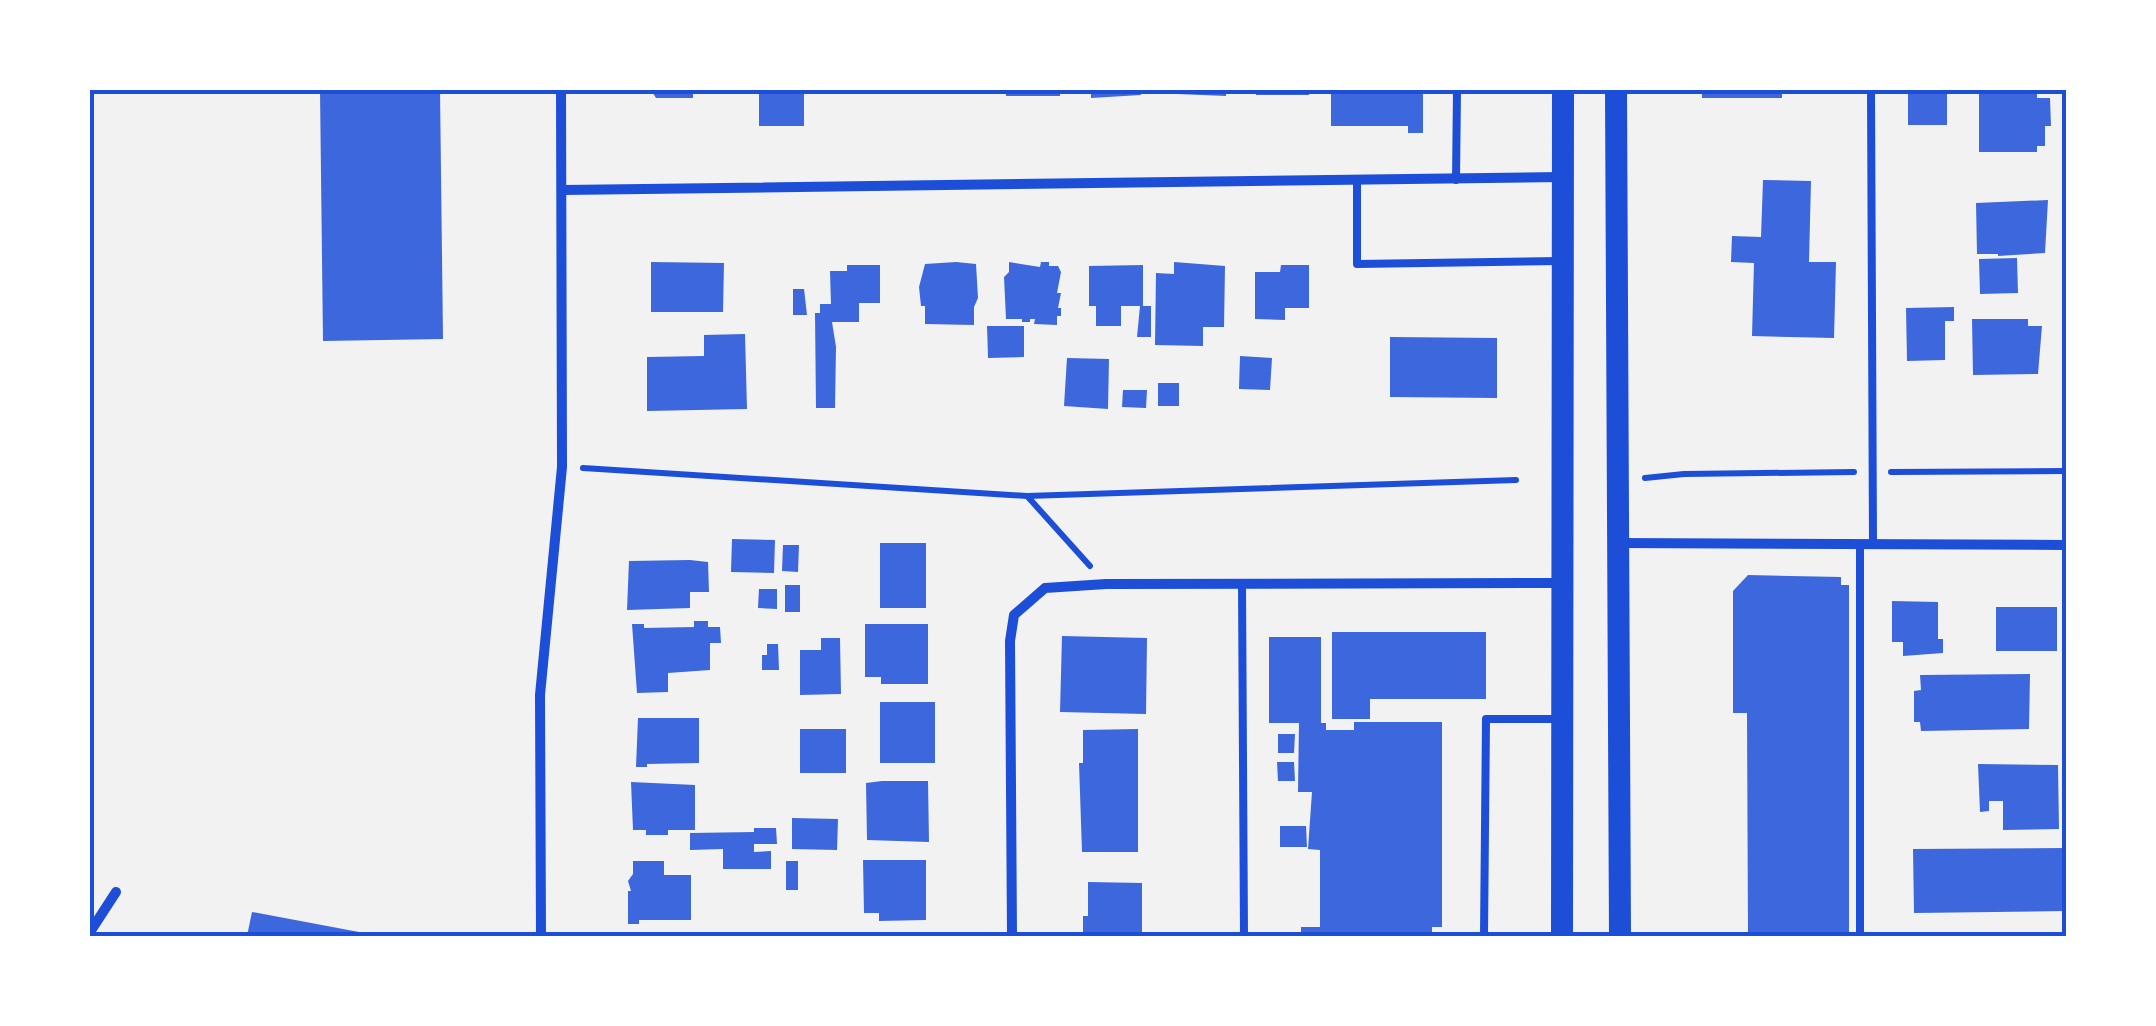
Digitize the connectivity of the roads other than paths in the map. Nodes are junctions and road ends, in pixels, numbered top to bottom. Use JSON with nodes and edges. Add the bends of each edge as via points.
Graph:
{"nodes":[{"id":1,"x":562,"y":90,"type":"edge"},
{"id":2,"x":1457,"y":90,"type":"edge"},
{"id":3,"x":1563,"y":90,"type":"edge"},
{"id":4,"x":1616,"y":90,"type":"edge"},
{"id":5,"x":1872,"y":90,"type":"edge"},
{"id":6,"x":1563,"y":178,"type":"junction"},
{"id":7,"x":1456,"y":180,"type":"junction"},
{"id":8,"x":1357,"y":181,"type":"junction"},
{"id":9,"x":563,"y":190,"type":"junction"},
{"id":10,"x":1563,"y":261,"type":"junction"},
{"id":11,"x":1617,"y":542,"type":"junction"},
{"id":12,"x":1866,"y":544,"type":"junction"},
{"id":13,"x":2066,"y":545,"type":"edge"},
{"id":14,"x":1564,"y":582,"type":"junction"},
{"id":15,"x":1242,"y":584,"type":"junction"},
{"id":16,"x":1564,"y":720,"type":"junction"},
{"id":17,"x":116,"y":892,"type":"dead end"},
{"id":18,"x":90,"y":932,"type":"edge"},
{"id":19,"x":541,"y":936,"type":"edge"},
{"id":20,"x":1012,"y":936,"type":"edge"},
{"id":21,"x":1244,"y":936,"type":"edge"},
{"id":22,"x":1484,"y":936,"type":"edge"},
{"id":23,"x":1562,"y":936,"type":"edge"},
{"id":24,"x":1620,"y":936,"type":"edge"},
{"id":25,"x":1860,"y":936,"type":"edge"}],
"edges":[{"from":1,"to":9,"type":"street"},
{"from":2,"to":7,"type":"lane"},
{"from":3,"to":6,"type":"main road"},
{"from":4,"to":11,"type":"main road"},
{"from":5,"to":12,"type":"lane"},
{"from":6,"to":7,"type":"street"},
{"from":6,"to":10,"type":"main road"},
{"from":7,"to":8,"type":"street"},
{"from":8,"to":9,"type":"street"},
{"from":8,"to":10,"type":"lane","via":[[1357,264]]},
{"from":9,"to":19,"type":"street","via":[[562,467],[540,695]]},
{"from":10,"to":14,"type":"main road"},
{"from":11,"to":12,"type":"street"},
{"from":11,"to":24,"type":"main road"},
{"from":12,"to":13,"type":"street"},
{"from":12,"to":25,"type":"lane"},
{"from":14,"to":15,"type":"street"},
{"from":14,"to":16,"type":"main road"},
{"from":15,"to":20,"type":"street","via":[[1044,588],[1014,615]]},
{"from":15,"to":21,"type":"lane"},
{"from":16,"to":22,"type":"lane","via":[[1486,720]]},
{"from":16,"to":23,"type":"main road"},
{"from":17,"to":18,"type":"street"}]}
